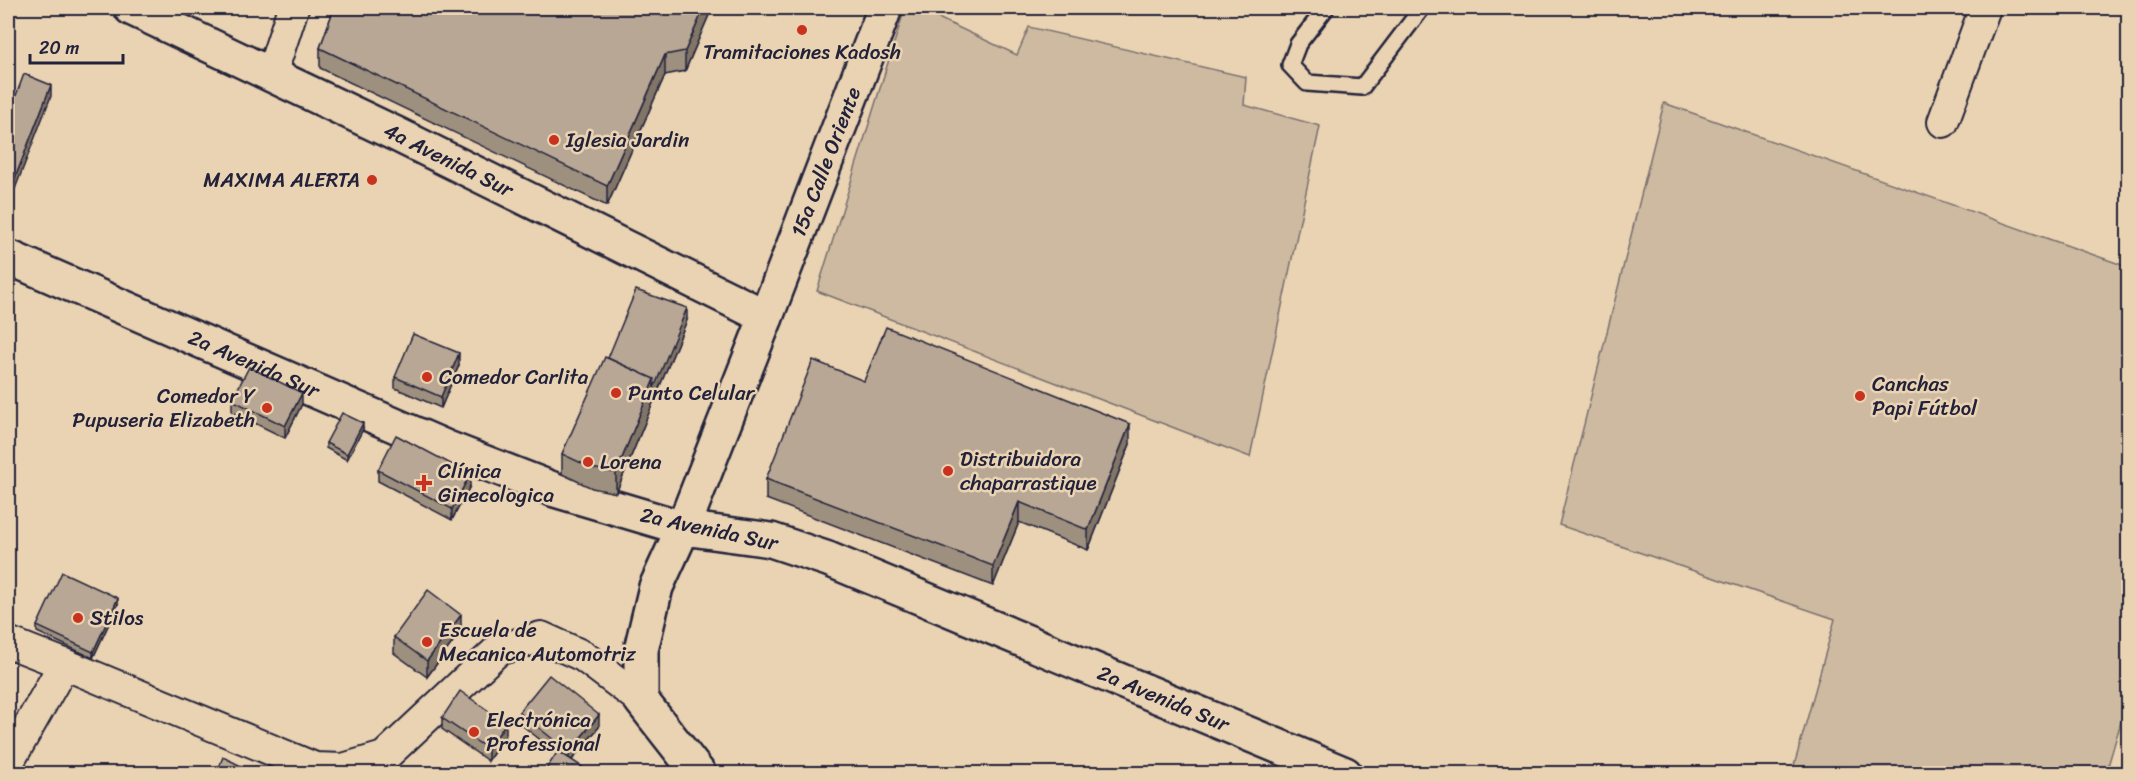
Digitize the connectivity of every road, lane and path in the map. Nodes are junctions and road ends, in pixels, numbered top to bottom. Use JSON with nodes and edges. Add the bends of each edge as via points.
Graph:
{"nodes":[{"id":1,"x":131,"y":8,"type":"edge"},
{"id":2,"x":293,"y":8,"type":"edge"},
{"id":3,"x":885,"y":8,"type":"edge"},
{"id":4,"x":1326,"y":8,"type":"edge"},
{"id":5,"x":1422,"y":8,"type":"edge"},
{"id":6,"x":1985,"y":8,"type":"edge"},
{"id":7,"x":271,"y":75,"type":"junction"},
{"id":8,"x":1943,"y":122,"type":"dead end"},
{"id":9,"x":8,"y":257,"type":"edge"},
{"id":10,"x":766,"y":317,"type":"junction"},
{"id":11,"x":683,"y":528,"type":"junction"},
{"id":12,"x":8,"y":642,"type":"edge"},
{"id":13,"x":64,"y":664,"type":"junction"},
{"id":14,"x":641,"y":700,"type":"junction"},
{"id":15,"x":8,"y":763,"type":"edge"},
{"id":16,"x":313,"y":771,"type":"edge"},
{"id":17,"x":699,"y":774,"type":"edge"},
{"id":18,"x":1345,"y":774,"type":"edge"}],
"edges":[{"from":1,"to":7,"type":"main road","name":"4a Avenida Sur"},
{"from":2,"to":7,"type":"street"},
{"from":3,"to":10,"type":"main road","name":"15a Calle Oriente"},
{"from":4,"to":5,"type":"lane","via":[[1298,44],[1290,65],[1307,83],[1362,87]]},
{"from":6,"to":8,"type":"street"},
{"from":7,"to":10,"type":"main road","name":"4a Avenida Sur"},
{"from":9,"to":11,"type":"main road","name":"2a Avenida Sur","via":[[447,448],[555,490]]},
{"from":10,"to":11,"type":"main road","name":"15a Calle Oriente"},
{"from":11,"to":14,"type":"main road","name":"15a Calle Oriente","via":[[657,588],[641,650]]},
{"from":11,"to":18,"type":"main road","name":"2a Avenida Sur","via":[[771,540],[828,559]]},
{"from":12,"to":13,"type":"street"},
{"from":13,"to":15,"type":"street"},
{"from":13,"to":16,"type":"street"},
{"from":14,"to":16,"type":"street","via":[[583,656],[541,637],[498,650],[384,757],[343,769]]},
{"from":14,"to":17,"type":"main road"}]}
